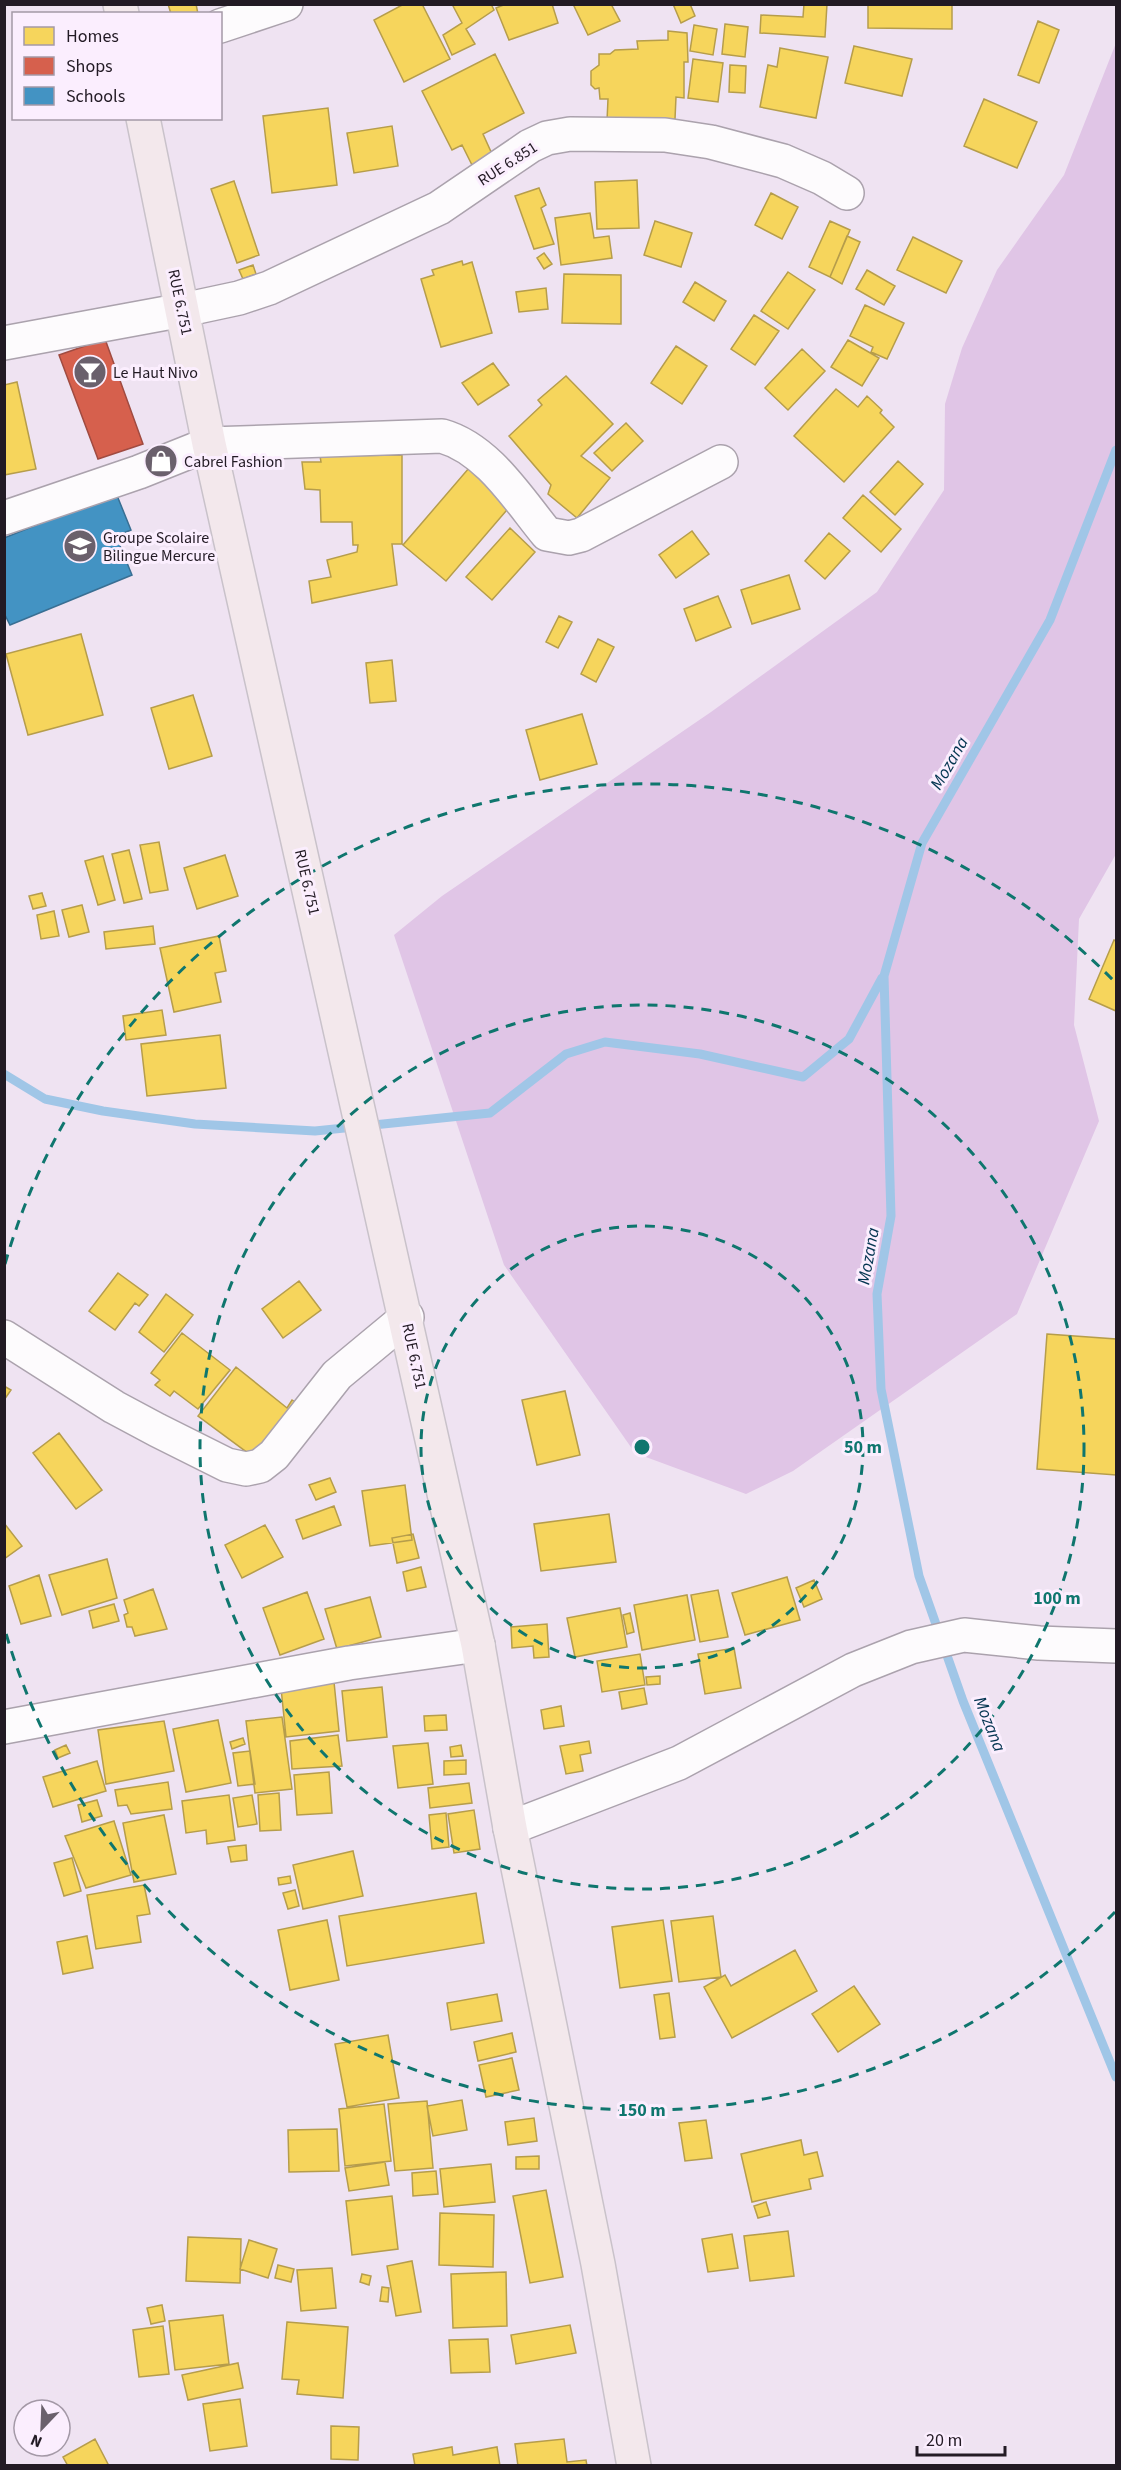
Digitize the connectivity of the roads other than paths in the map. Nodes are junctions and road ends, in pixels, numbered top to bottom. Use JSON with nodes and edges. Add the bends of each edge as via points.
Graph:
{"nodes":[{"id":1,"x":286,"y":4,"type":"edge"},
{"id":2,"x":222,"y":25,"type":"edge"},
{"id":3,"x":143,"y":120,"type":"edge"},
{"id":4,"x":847,"y":193,"type":"dead end"},
{"id":5,"x":183,"y":310,"type":"junction"},
{"id":6,"x":4,"y":343,"type":"edge"},
{"id":7,"x":210,"y":444,"type":"junction"},
{"id":8,"x":721,"y":462,"type":"dead end"},
{"id":9,"x":4,"y":518,"type":"edge"},
{"id":10,"x":407,"y":1317,"type":"junction"},
{"id":11,"x":4,"y":1337,"type":"edge"},
{"id":12,"x":478,"y":1645,"type":"junction"},
{"id":13,"x":1116,"y":1646,"type":"edge"},
{"id":14,"x":4,"y":1727,"type":"edge"},
{"id":15,"x":510,"y":1828,"type":"junction"},
{"id":16,"x":634,"y":2466,"type":"edge"}],
"edges":[{"from":1,"to":2,"type":"street"},
{"from":3,"to":5,"type":"main road","name":"RUE 6.751"},
{"from":4,"to":5,"type":"street","name":"RUE 6.851","via":[[783,161],[711,142],[665,135],[570,134],[547,138],[414,221],[269,288]]},
{"from":5,"to":6,"type":"street","name":"RUE 6.851"},
{"from":5,"to":7,"type":"main road","name":"RUE 6.751"},
{"from":7,"to":8,"type":"street","via":[[442,436],[463,444],[512,487],[547,534],[569,538]]},
{"from":7,"to":9,"type":"street"},
{"from":7,"to":10,"type":"main road","name":"RUE 6.751"},
{"from":10,"to":11,"type":"street","via":[[337,1376],[274,1455],[260,1466],[246,1469],[227,1465],[114,1407]]},
{"from":10,"to":12,"type":"main road","name":"RUE 6.751"},
{"from":12,"to":14,"type":"street","via":[[349,1663]]},
{"from":12,"to":15,"type":"main road","name":"RUE 6.751"},
{"from":13,"to":15,"type":"street","via":[[964,1635],[910,1647],[853,1670],[679,1763]]},
{"from":15,"to":16,"type":"main road","name":"RUE 6.751","via":[[598,2264]]}]}
